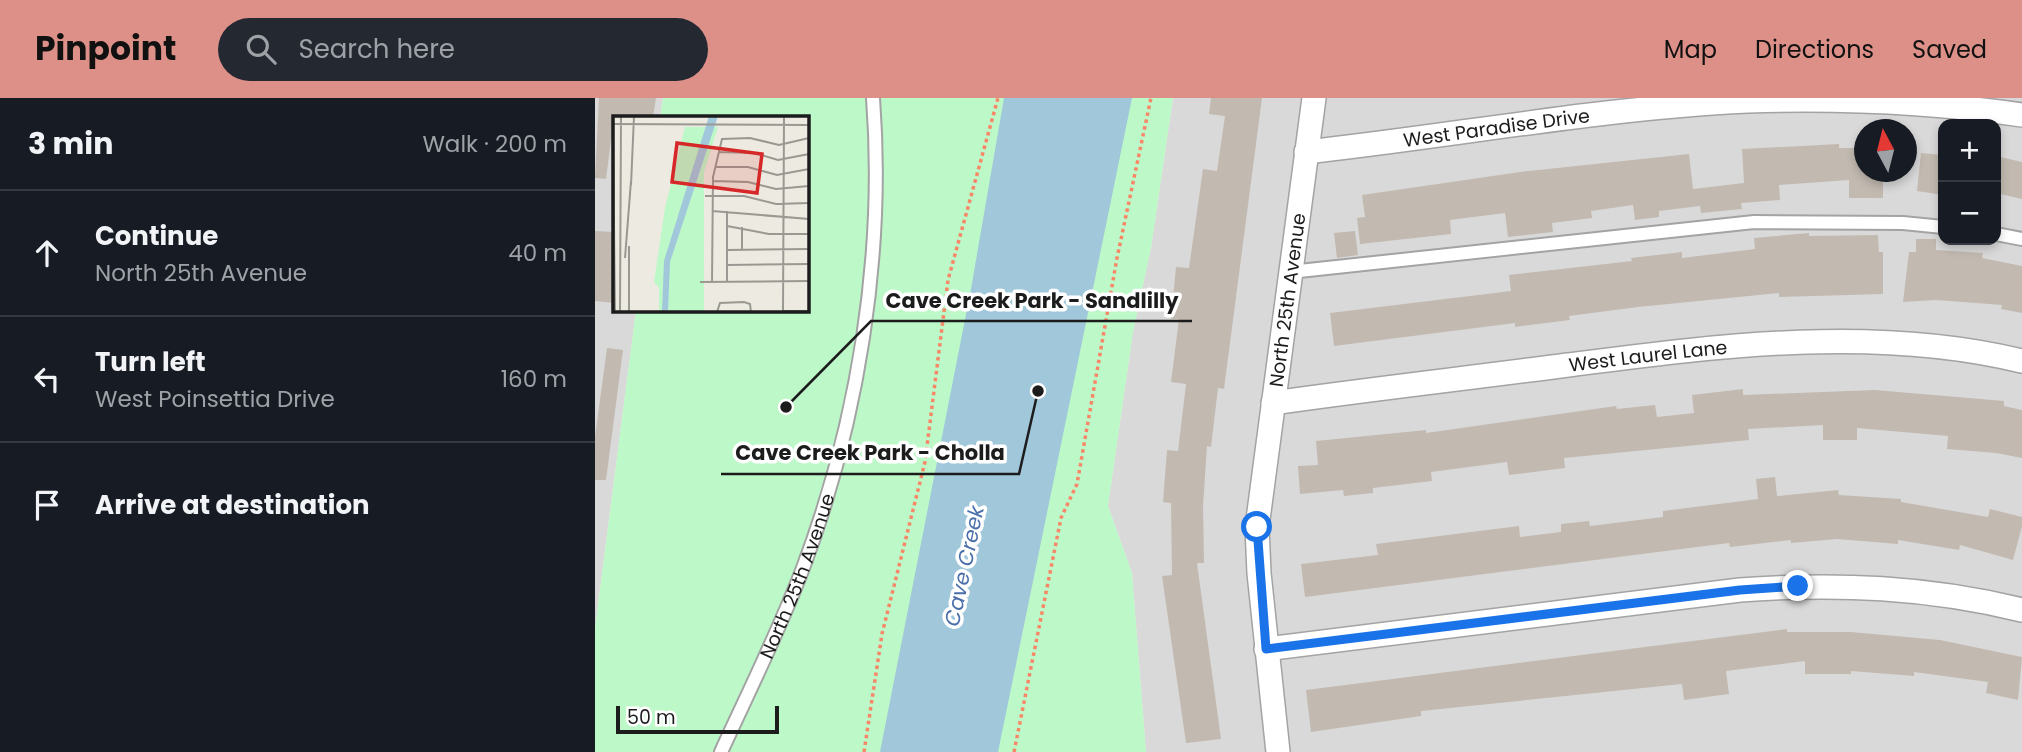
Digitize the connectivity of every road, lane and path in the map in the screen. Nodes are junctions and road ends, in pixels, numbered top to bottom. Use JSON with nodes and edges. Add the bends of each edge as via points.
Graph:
{"nodes":[{"id":1,"x":873,"y":98,"type":"edge"},
{"id":2,"x":999,"y":98,"type":"edge"},
{"id":3,"x":1151,"y":98,"type":"edge"},
{"id":4,"x":1314,"y":98,"type":"edge"},
{"id":5,"x":2022,"y":115,"type":"edge"},
{"id":6,"x":1306,"y":152,"type":"junction"},
{"id":7,"x":1938,"y":226,"type":"edge"},
{"id":8,"x":2001,"y":235,"type":"edge"},
{"id":9,"x":2022,"y":239,"type":"edge"},
{"id":10,"x":1290,"y":272,"type":"junction"},
{"id":11,"x":2022,"y":361,"type":"edge"},
{"id":12,"x":1273,"y":403,"type":"junction"},
{"id":13,"x":2022,"y":610,"type":"edge"},
{"id":14,"x":1266,"y":649,"type":"junction"},
{"id":15,"x":721,"y":752,"type":"edge"},
{"id":16,"x":864,"y":752,"type":"edge"},
{"id":17,"x":1014,"y":752,"type":"edge"},
{"id":18,"x":1278,"y":752,"type":"edge"}],
"edges":[{"from":1,"to":15,"type":"lane","name":"North 25th Avenue","via":[[872,237],[863,327],[839,453],[803,566]]},
{"from":2,"to":16,"type":"path","via":[[950,270],[925,462],[882,634]]},
{"from":3,"to":17,"type":"path","via":[[1077,484],[1061,518]]},
{"from":4,"to":6,"type":"street","name":"North 25th Avenue"},
{"from":5,"to":6,"type":"street","name":"West Paradise Drive","via":[[1899,101],[1748,101]]},
{"from":6,"to":10,"type":"street","name":"North 25th Avenue"},
{"from":7,"to":10,"type":"lane","via":[[1754,222]]},
{"from":8,"to":9,"type":"lane"},
{"from":10,"to":12,"type":"street","name":"North 25th Avenue"},
{"from":11,"to":12,"type":"street","name":"West Laurel Lane","via":[[1898,344],[1769,343]]},
{"from":12,"to":14,"type":"street","name":"North 25th Avenue","via":[[1257,527]]},
{"from":13,"to":14,"type":"street","via":[[1921,590],[1798,586]]},
{"from":14,"to":18,"type":"street","name":"North 25th Avenue"}]}
